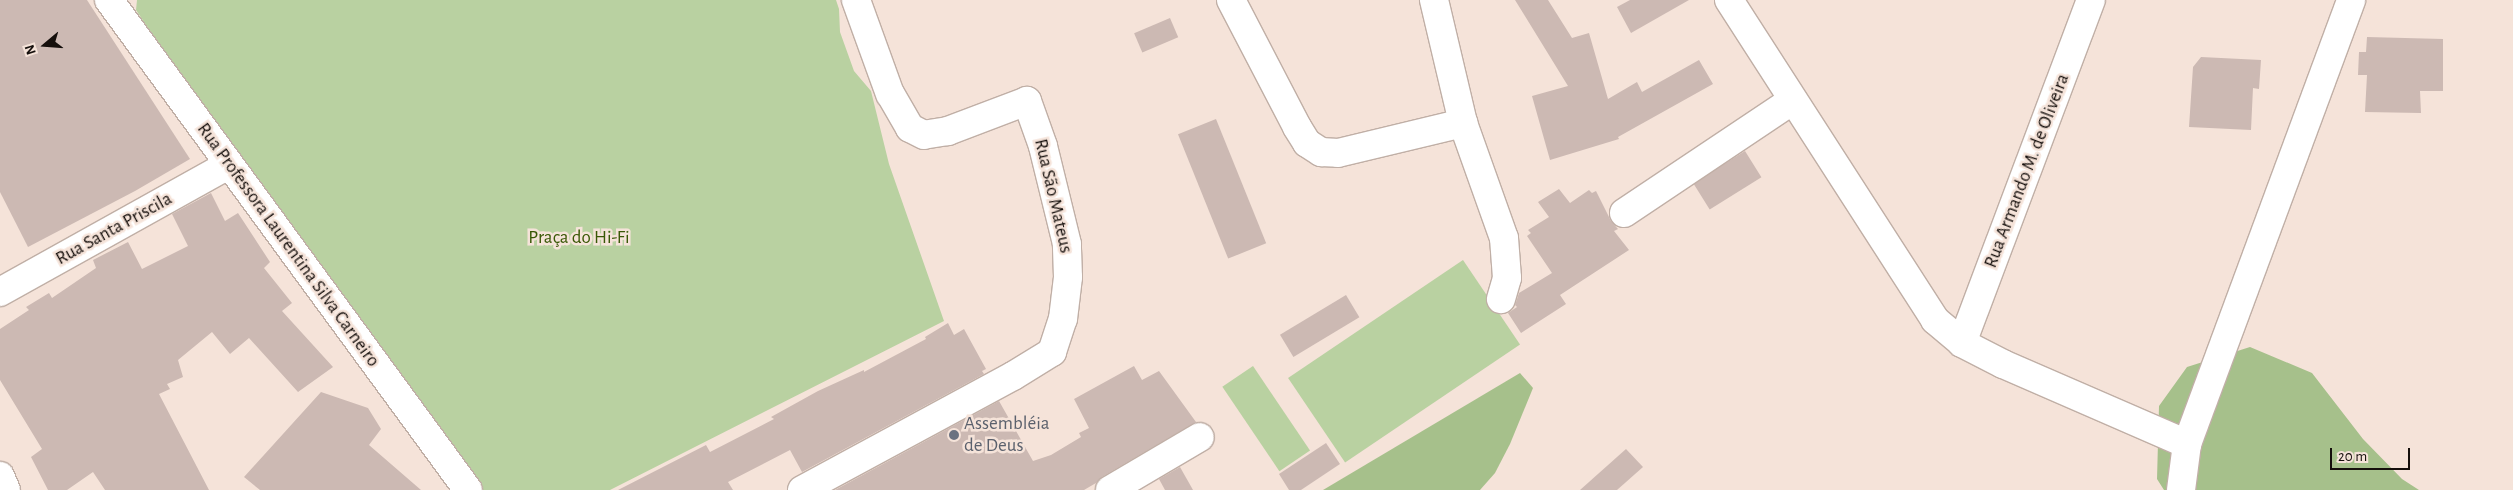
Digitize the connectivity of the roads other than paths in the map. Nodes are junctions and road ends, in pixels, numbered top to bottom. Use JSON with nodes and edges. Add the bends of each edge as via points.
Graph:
{"nodes":[{"id":1,"x":109,"y":0,"type":"edge"},
{"id":2,"x":133,"y":0,"type":"edge"},
{"id":3,"x":856,"y":0,"type":"edge"},
{"id":4,"x":1231,"y":0,"type":"edge"},
{"id":5,"x":1434,"y":0,"type":"edge"},
{"id":6,"x":1729,"y":0,"type":"edge"},
{"id":7,"x":2091,"y":0,"type":"edge"},
{"id":8,"x":2352,"y":0,"type":"edge"},
{"id":9,"x":132,"y":33,"type":"junction"},
{"id":10,"x":1793,"y":100,"type":"junction"},
{"id":11,"x":1463,"y":123,"type":"junction"},
{"id":12,"x":228,"y":165,"type":"junction"},
{"id":13,"x":1624,"y":213,"type":"dead end"},
{"id":14,"x":0,"y":292,"type":"edge"},
{"id":15,"x":1501,"y":299,"type":"dead end"},
{"id":16,"x":1962,"y":343,"type":"junction"},
{"id":17,"x":1200,"y":437,"type":"dead end"},
{"id":18,"x":2187,"y":444,"type":"junction"},
{"id":19,"x":0,"y":476,"type":"edge"},
{"id":20,"x":6,"y":490,"type":"edge"},
{"id":21,"x":468,"y":490,"type":"edge"},
{"id":22,"x":802,"y":490,"type":"edge"},
{"id":23,"x":1110,"y":490,"type":"edge"},
{"id":24,"x":2181,"y":490,"type":"edge"}],
"edges":[{"from":1,"to":9,"type":"street","name":"Rua Professora Laurentina Silva Carneiro"},
{"from":2,"to":9,"type":"street"},
{"from":3,"to":22,"type":"street","name":"Rua São Mateus","via":[[890,94],[910,128],[924,136],[948,131],[1028,101],[1068,244],[1068,277],[1063,319],[1052,352]]},
{"from":4,"to":11,"type":"street","via":[[1297,127],[1307,143],[1321,152],[1338,152]]},
{"from":5,"to":11,"type":"street"},
{"from":6,"to":10,"type":"street"},
{"from":7,"to":16,"type":"street","name":"Rua Armando M. de Oliveira"},
{"from":8,"to":18,"type":"street"},
{"from":9,"to":12,"type":"street","name":"Rua Professora Laurentina Silva Carneiro"},
{"from":10,"to":13,"type":"street"},
{"from":10,"to":16,"type":"street","via":[[1934,320]]},
{"from":11,"to":15,"type":"street","via":[[1504,238],[1507,278]]},
{"from":12,"to":14,"type":"street","name":"Rua Santa Priscila"},
{"from":12,"to":21,"type":"street","name":"Rua Professora Laurentina Silva Carneiro"},
{"from":16,"to":18,"type":"street"},
{"from":17,"to":23,"type":"street"},
{"from":18,"to":24,"type":"street"},
{"from":19,"to":20,"type":"street"}]}
